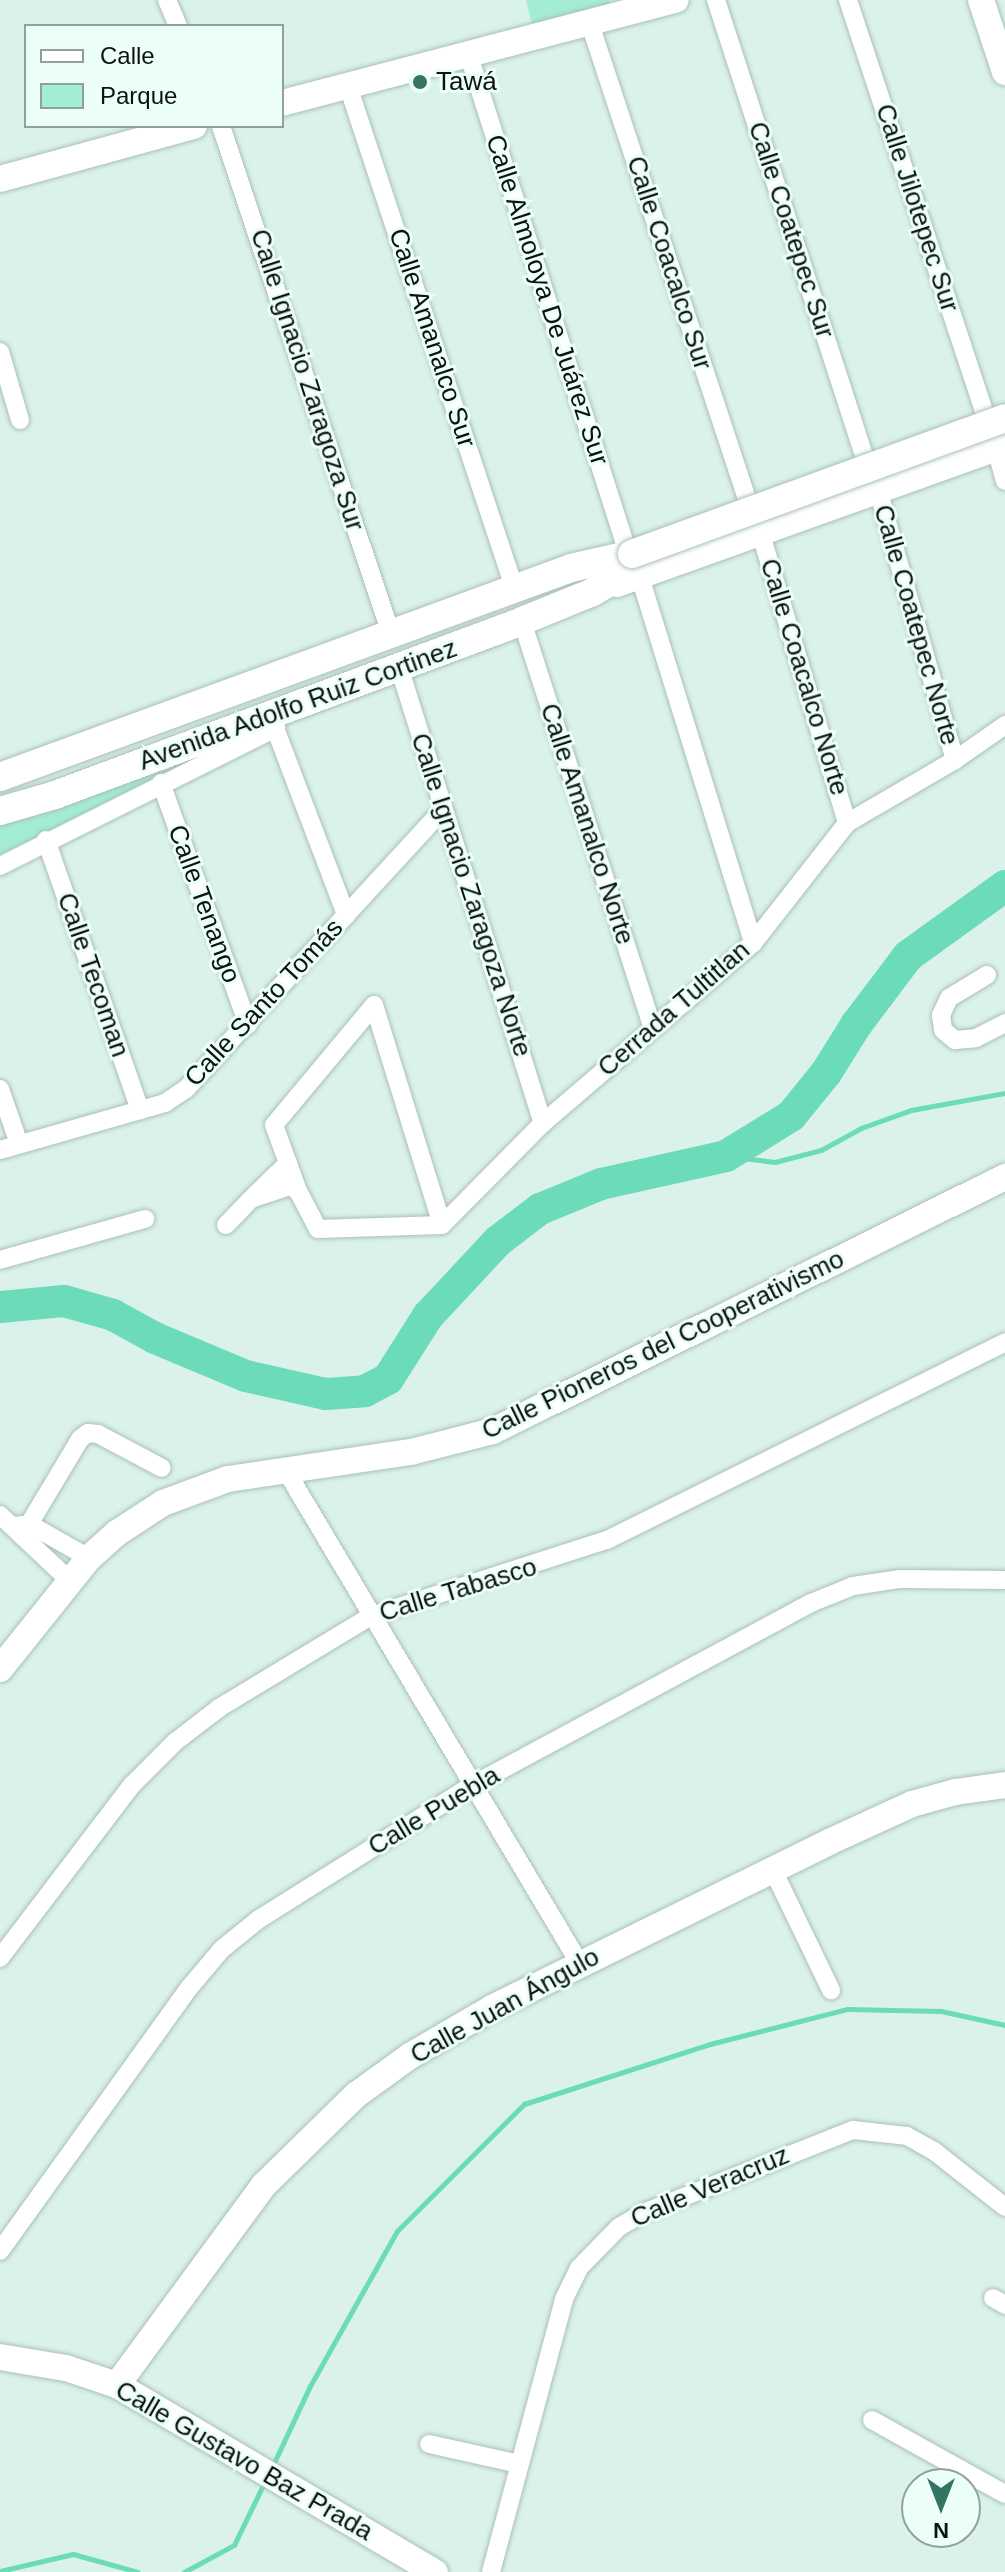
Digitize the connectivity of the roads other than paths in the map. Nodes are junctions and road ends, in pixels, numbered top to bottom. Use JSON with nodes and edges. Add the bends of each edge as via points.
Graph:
{"nodes":[{"id":1,"x":676,"y":0,"type":"edge"},
{"id":2,"x":716,"y":0,"type":"edge"},
{"id":3,"x":848,"y":0,"type":"edge"},
{"id":4,"x":981,"y":0,"type":"edge"},
{"id":5,"x":174,"y":2,"type":"edge"},
{"id":6,"x":178,"y":24,"type":"edge"},
{"id":7,"x":590,"y":24,"type":"junction"},
{"id":8,"x":468,"y":53,"type":"junction"},
{"id":9,"x":1005,"y":72,"type":"edge"},
{"id":10,"x":348,"y":86,"type":"junction"},
{"id":11,"x":284,"y":102,"type":"edge"},
{"id":12,"x":187,"y":128,"type":"edge"},
{"id":13,"x":222,"y":128,"type":"edge"},
{"id":14,"x":0,"y":179,"type":"edge"},
{"id":15,"x":0,"y":352,"type":"edge"},
{"id":16,"x":20,"y":420,"type":"dead end"},
{"id":17,"x":1000,"y":427,"type":"edge"},
{"id":18,"x":865,"y":459,"type":"junction"},
{"id":19,"x":807,"y":481,"type":"junction"},
{"id":20,"x":1005,"y":481,"type":"edge"},
{"id":21,"x":878,"y":490,"type":"junction"},
{"id":22,"x":748,"y":502,"type":"junction"},
{"id":23,"x":817,"y":512,"type":"junction"},
{"id":24,"x":760,"y":531,"type":"junction"},
{"id":25,"x":634,"y":561,"type":"junction"},
{"id":26,"x":515,"y":590,"type":"junction"},
{"id":27,"x":522,"y":621,"type":"junction"},
{"id":28,"x":391,"y":634,"type":"junction"},
{"id":29,"x":399,"y":667,"type":"junction"},
{"id":30,"x":273,"y":721,"type":"junction"},
{"id":31,"x":1005,"y":725,"type":"edge"},
{"id":32,"x":955,"y":760,"type":"junction"},
{"id":33,"x":0,"y":777,"type":"edge"},
{"id":34,"x":161,"y":783,"type":"junction"},
{"id":35,"x":443,"y":810,"type":"junction"},
{"id":36,"x":0,"y":811,"type":"edge"},
{"id":37,"x":847,"y":823,"type":"junction"},
{"id":38,"x":46,"y":840,"type":"junction"},
{"id":39,"x":0,"y":866,"type":"edge"},
{"id":40,"x":346,"y":915,"type":"junction"},
{"id":41,"x":753,"y":943,"type":"junction"},
{"id":42,"x":987,"y":975,"type":"dead end"},
{"id":43,"x":1005,"y":1023,"type":"edge"},
{"id":44,"x":248,"y":1025,"type":"junction"},
{"id":45,"x":652,"y":1027,"type":"junction"},
{"id":46,"x":0,"y":1089,"type":"edge"},
{"id":47,"x":140,"y":1110,"type":"junction"},
{"id":48,"x":543,"y":1123,"type":"junction"},
{"id":49,"x":19,"y":1144,"type":"junction"},
{"id":50,"x":0,"y":1150,"type":"edge"},
{"id":51,"x":288,"y":1163,"type":"junction"},
{"id":52,"x":1005,"y":1177,"type":"edge"},
{"id":53,"x":298,"y":1191,"type":"junction"},
{"id":54,"x":251,"y":1199,"type":"junction"},
{"id":55,"x":145,"y":1219,"type":"dead end"},
{"id":56,"x":226,"y":1225,"type":"dead end"},
{"id":57,"x":442,"y":1225,"type":"junction"},
{"id":58,"x":0,"y":1260,"type":"edge"},
{"id":59,"x":1005,"y":1342,"type":"edge"},
{"id":60,"x":162,"y":1468,"type":"dead end"},
{"id":61,"x":285,"y":1469,"type":"junction"},
{"id":62,"x":16,"y":1525,"type":"edge"},
{"id":63,"x":89,"y":1558,"type":"junction"},
{"id":64,"x":69,"y":1580,"type":"junction"},
{"id":65,"x":1005,"y":1580,"type":"edge"},
{"id":66,"x":371,"y":1616,"type":"junction"},
{"id":67,"x":0,"y":1669,"type":"edge"},
{"id":68,"x":1005,"y":1785,"type":"edge"},
{"id":69,"x":471,"y":1786,"type":"junction"},
{"id":70,"x":772,"y":1868,"type":"junction"},
{"id":71,"x":0,"y":1958,"type":"edge"},
{"id":72,"x":580,"y":1964,"type":"junction"},
{"id":73,"x":831,"y":1990,"type":"dead end"},
{"id":74,"x":1005,"y":2207,"type":"edge"},
{"id":75,"x":0,"y":2251,"type":"edge"},
{"id":76,"x":0,"y":2357,"type":"edge"},
{"id":77,"x":117,"y":2385,"type":"junction"},
{"id":78,"x":872,"y":2420,"type":"dead end"},
{"id":79,"x":429,"y":2444,"type":"dead end"},
{"id":80,"x":519,"y":2464,"type":"junction"},
{"id":81,"x":1005,"y":2494,"type":"edge"},
{"id":82,"x":435,"y":2572,"type":"edge"},
{"id":83,"x":491,"y":2572,"type":"edge"}],
"edges":[{"from":1,"to":7,"type":"street"},
{"from":2,"to":18,"type":"street","name":"Calle Coatepec Sur"},
{"from":3,"to":17,"type":"street","name":"Calle Jilotepec Sur"},
{"from":4,"to":9,"type":"street"},
{"from":5,"to":6,"type":"street"},
{"from":7,"to":8,"type":"street"},
{"from":7,"to":22,"type":"street","name":"Calle Coacalco Sur"},
{"from":8,"to":10,"type":"street"},
{"from":8,"to":25,"type":"street","name":"Calle Almoloya De Juárez Sur"},
{"from":10,"to":11,"type":"street"},
{"from":10,"to":26,"type":"street","name":"Calle Amanalco Sur"},
{"from":12,"to":14,"type":"street"},
{"from":13,"to":28,"type":"street","name":"Calle Ignacio Zaragoza Sur"},
{"from":15,"to":16,"type":"street"},
{"from":17,"to":18,"type":"street","name":"Avenida Adolfo Ruiz Cortinez"},
{"from":17,"to":20,"type":"street","name":"Calle Jilotepec Sur"},
{"from":17,"to":21,"type":"street","name":"Avenida Adolfo Ruiz Cortinez"},
{"from":17,"to":25,"type":"main road","name":"Avenida Adolfo Ruiz Cortinez","bridge":true},
{"from":18,"to":19,"type":"street","name":"Avenida Adolfo Ruiz Cortinez"},
{"from":19,"to":22,"type":"street","name":"Avenida Adolfo Ruiz Cortinez"},
{"from":19,"to":23,"type":"street"},
{"from":21,"to":23,"type":"street","name":"Avenida Adolfo Ruiz Cortinez"},
{"from":21,"to":32,"type":"street","name":"Calle Coatepec Norte"},
{"from":22,"to":25,"type":"street","name":"Avenida Adolfo Ruiz Cortinez"},
{"from":23,"to":24,"type":"street","name":"Avenida Adolfo Ruiz Cortinez"},
{"from":24,"to":25,"type":"street","name":"Avenida Adolfo Ruiz Cortinez"},
{"from":24,"to":37,"type":"street","name":"Calle Coacalco Norte"},
{"from":25,"to":26,"type":"main road","name":"Avenida Adolfo Ruiz Cortinez","via":[[571,568]]},
{"from":25,"to":27,"type":"main road","name":"Avenida Adolfo Ruiz Cortinez","via":[[593,592]]},
{"from":25,"to":41,"type":"street","name":"Calle Almoloya De Juárez Sur"},
{"from":26,"to":28,"type":"main road","name":"Avenida Adolfo Ruiz Cortinez"},
{"from":27,"to":29,"type":"main road","name":"Avenida Adolfo Ruiz Cortinez"},
{"from":27,"to":45,"type":"street","name":"Calle Amanalco Norte"},
{"from":28,"to":33,"type":"main road","name":"Avenida Adolfo Ruiz Cortinez"},
{"from":29,"to":30,"type":"main road","name":"Avenida Adolfo Ruiz Cortinez"},
{"from":29,"to":35,"type":"street","name":"Calle Ignacio Zaragoza Norte"},
{"from":30,"to":34,"type":"street"},
{"from":30,"to":36,"type":"main road","name":"Avenida Adolfo Ruiz Cortinez"},
{"from":30,"to":40,"type":"street"},
{"from":31,"to":32,"type":"street","name":"Cerrada Tultitlan"},
{"from":32,"to":37,"type":"street","name":"Cerrada Tultitlan"},
{"from":34,"to":38,"type":"street"},
{"from":34,"to":44,"type":"street","name":"Calle Tenango"},
{"from":35,"to":40,"type":"street","name":"Calle Santo Tomás"},
{"from":35,"to":48,"type":"street","name":"Calle Ignacio Zaragoza Norte"},
{"from":37,"to":41,"type":"street","name":"Cerrada Tultitlan"},
{"from":38,"to":39,"type":"street"},
{"from":38,"to":47,"type":"street","name":"Calle Tecoman"},
{"from":40,"to":44,"type":"street","name":"Calle Santo Tomás"},
{"from":41,"to":45,"type":"street","name":"Cerrada Tultitlan"},
{"from":42,"to":43,"type":"street","via":[[949,998],[941,1015],[943,1030],[955,1040],[976,1038]]},
{"from":44,"to":47,"type":"street","name":"Calle Santo Tomás","via":[[186,1089],[165,1103]]},
{"from":45,"to":48,"type":"street","name":"Cerrada Tultitlan"},
{"from":46,"to":49,"type":"street"},
{"from":47,"to":49,"type":"street","name":"Calle Santo Tomás"},
{"from":48,"to":57,"type":"street","name":"Cerrada Tultitlan"},
{"from":49,"to":50,"type":"street","name":"Calle Santo Tomás"},
{"from":51,"to":53,"type":"street"},
{"from":51,"to":54,"type":"street"},
{"from":51,"to":57,"type":"street","via":[[274,1125],[374,1005]]},
{"from":52,"to":61,"type":"street","name":"Calle Pioneros del Cooperativismo","via":[[493,1431],[411,1452]]},
{"from":53,"to":54,"type":"street","via":[[290,1186]]},
{"from":53,"to":57,"type":"street","via":[[318,1229]]},
{"from":54,"to":56,"type":"street"},
{"from":55,"to":58,"type":"street"},
{"from":59,"to":66,"type":"street","name":"Calle Tabasco","via":[[607,1540]]},
{"from":60,"to":62,"type":"street","via":[[88,1433]]},
{"from":61,"to":63,"type":"street","name":"Calle Pioneros del Cooperativismo","via":[[183,1494],[141,1516]]},
{"from":61,"to":66,"type":"street"},
{"from":62,"to":63,"type":"street"},
{"from":62,"to":64,"type":"street"},
{"from":63,"to":64,"type":"street","name":"Calle Pioneros del Cooperativismo"},
{"from":64,"to":67,"type":"street","name":"Calle Pioneros del Cooperativismo"},
{"from":65,"to":69,"type":"street","name":"Calle Puebla","via":[[900,1579],[853,1586],[811,1603]]},
{"from":66,"to":69,"type":"street"},
{"from":66,"to":71,"type":"street","name":"Calle Tabasco","via":[[219,1708],[175,1742],[132,1785]]},
{"from":68,"to":70,"type":"street","name":"Calle Juan Ángulo","via":[[912,1804]]},
{"from":69,"to":72,"type":"street"},
{"from":69,"to":75,"type":"street","name":"Calle Puebla","via":[[259,1919],[222,1949]]},
{"from":70,"to":72,"type":"street","name":"Calle Juan Ángulo"},
{"from":70,"to":73,"type":"street"},
{"from":72,"to":77,"type":"street","name":"Calle Juan Ángulo","via":[[492,2008],[356,2095],[264,2185]]},
{"from":74,"to":80,"type":"street","name":"Calle Veracruz","via":[[907,2136],[853,2130],[643,2213],[619,2227],[579,2268],[564,2299]]},
{"from":76,"to":77,"type":"street","name":"Calle Gustavo Baz Prada","via":[[66,2368]]},
{"from":77,"to":82,"type":"street","name":"Calle Gustavo Baz Prada"},
{"from":78,"to":81,"type":"street"},
{"from":79,"to":80,"type":"street"},
{"from":80,"to":83,"type":"street","name":"Calle Veracruz"}]}
